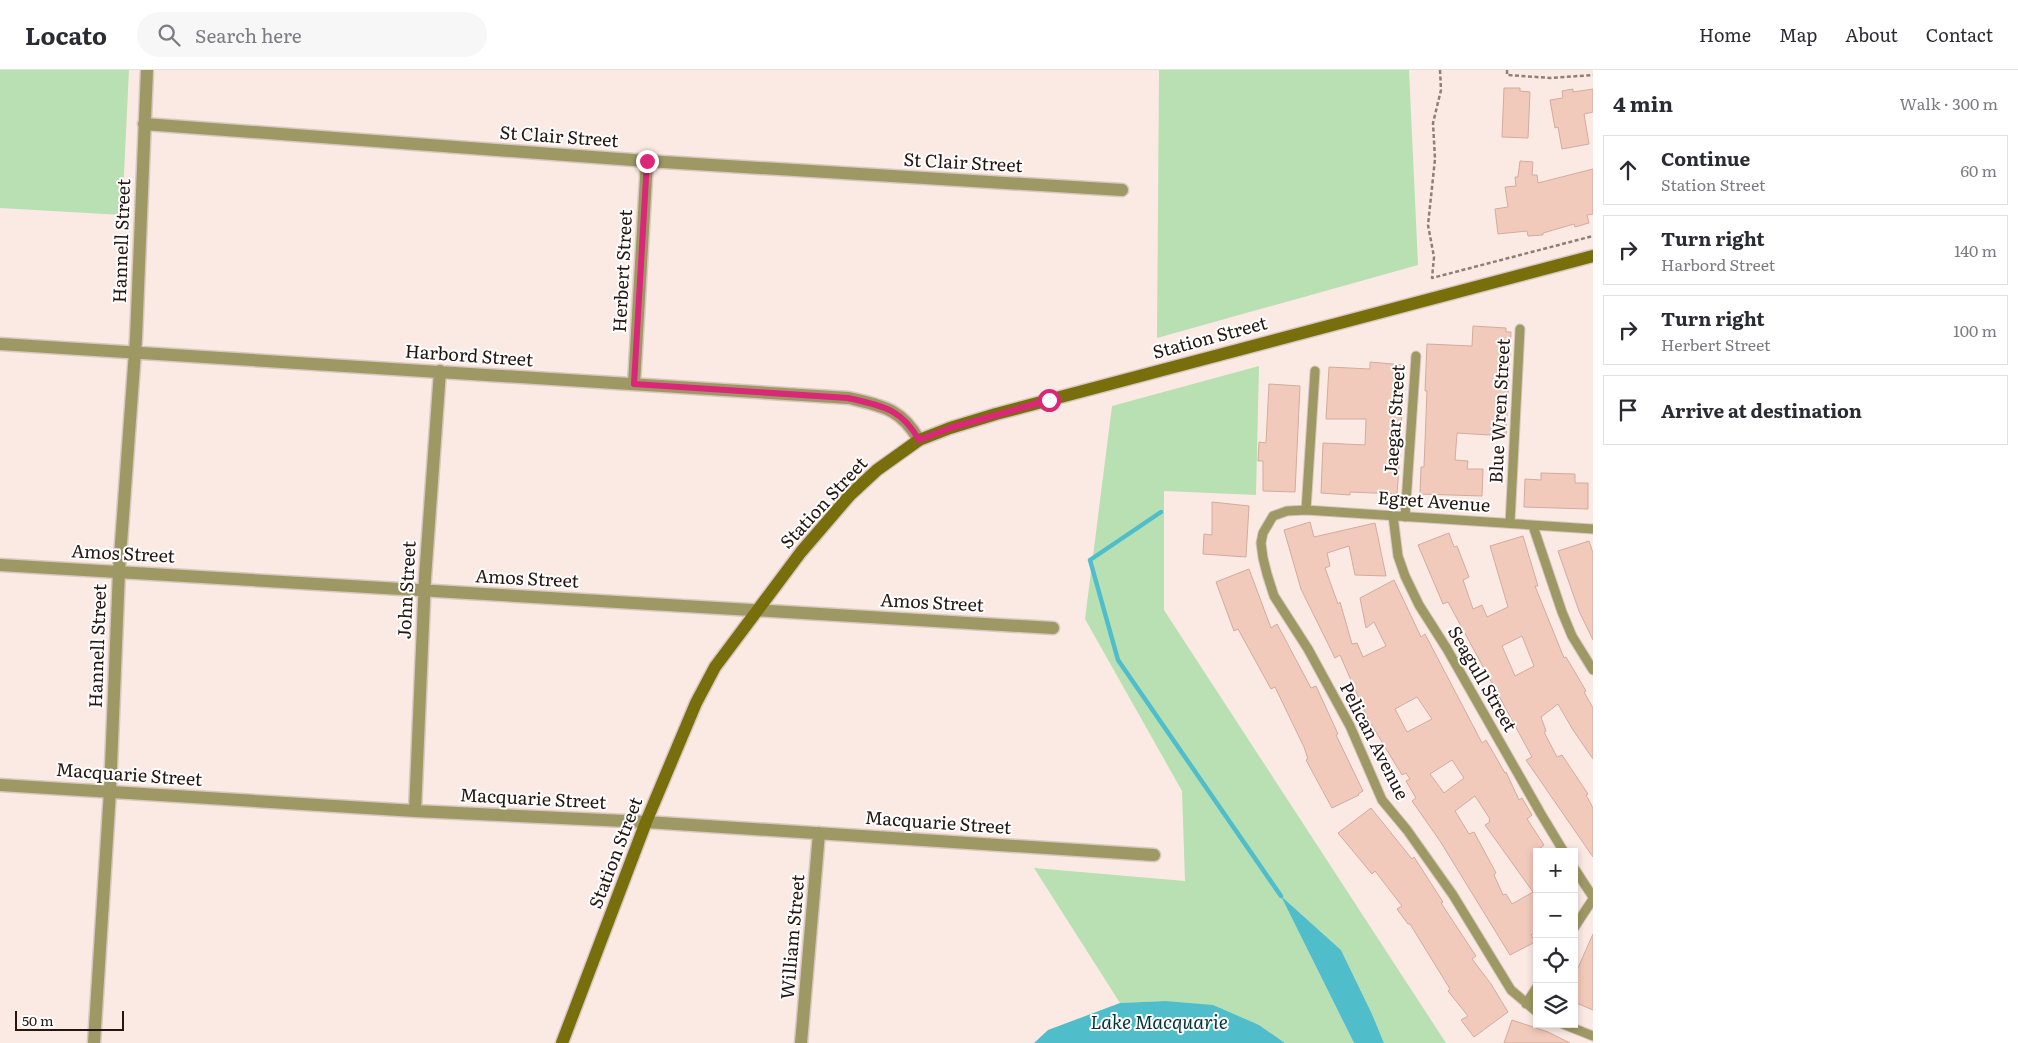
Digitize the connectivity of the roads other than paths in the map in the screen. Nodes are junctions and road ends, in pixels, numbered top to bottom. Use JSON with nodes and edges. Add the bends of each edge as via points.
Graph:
{"nodes":[{"id":1,"x":147,"y":70,"type":"edge"},
{"id":2,"x":144,"y":124,"type":"junction"},
{"id":3,"x":647,"y":161,"type":"junction"},
{"id":4,"x":1122,"y":190,"type":"dead end"},
{"id":5,"x":1593,"y":256,"type":"edge"},
{"id":6,"x":1520,"y":329,"type":"dead end"},
{"id":7,"x":0,"y":344,"type":"edge"},
{"id":8,"x":136,"y":352,"type":"junction"},
{"id":9,"x":1416,"y":356,"type":"dead end"},
{"id":10,"x":440,"y":371,"type":"junction"},
{"id":11,"x":1315,"y":371,"type":"dead end"},
{"id":12,"x":634,"y":384,"type":"junction"},
{"id":13,"x":919,"y":440,"type":"junction"},
{"id":14,"x":1306,"y":510,"type":"junction"},
{"id":15,"x":1273,"y":516,"type":"joint"},
{"id":16,"x":1393,"y":516,"type":"junction"},
{"id":17,"x":1405,"y":517,"type":"junction"},
{"id":18,"x":1510,"y":524,"type":"junction"},
{"id":19,"x":1533,"y":526,"type":"junction"},
{"id":20,"x":1593,"y":529,"type":"edge"},
{"id":21,"x":0,"y":565,"type":"edge"},
{"id":22,"x":119,"y":572,"type":"junction"},
{"id":23,"x":424,"y":591,"type":"junction"},
{"id":24,"x":756,"y":610,"type":"junction"},
{"id":25,"x":1053,"y":628,"type":"dead end"},
{"id":26,"x":1593,"y":670,"type":"edge"},
{"id":27,"x":0,"y":785,"type":"edge"},
{"id":28,"x":110,"y":791,"type":"junction"},
{"id":29,"x":415,"y":811,"type":"junction"},
{"id":30,"x":646,"y":822,"type":"junction"},
{"id":31,"x":819,"y":833,"type":"junction"},
{"id":32,"x":1562,"y":848,"type":"edge"},
{"id":33,"x":1154,"y":855,"type":"dead end"},
{"id":34,"x":1578,"y":874,"type":"edge"},
{"id":35,"x":1593,"y":898,"type":"edge"},
{"id":36,"x":1578,"y":922,"type":"edge"},
{"id":37,"x":1533,"y":993,"type":"edge"},
{"id":38,"x":1526,"y":1004,"type":"junction"},
{"id":39,"x":1533,"y":1009,"type":"edge"},
{"id":40,"x":1573,"y":1028,"type":"edge"},
{"id":41,"x":1593,"y":1036,"type":"edge"},
{"id":42,"x":94,"y":1043,"type":"edge"},
{"id":43,"x":562,"y":1043,"type":"edge"},
{"id":44,"x":801,"y":1043,"type":"edge"}],
"edges":[{"from":1,"to":2,"type":"street","name":"Hannell Street"},
{"from":2,"to":3,"type":"street","name":"St Clair Street"},
{"from":2,"to":8,"type":"street","name":"Hannell Street"},
{"from":3,"to":4,"type":"street","name":"St Clair Street"},
{"from":3,"to":12,"type":"street","name":"Herbert Street"},
{"from":5,"to":13,"type":"street","name":"Station Street","via":[[1049,400]]},
{"from":6,"to":18,"type":"lane","name":"Blue Wren Street"},
{"from":7,"to":8,"type":"street","name":"Harbord Street"},
{"from":8,"to":10,"type":"street","name":"Harbord Street"},
{"from":8,"to":22,"type":"street","name":"Hannell Street"},
{"from":9,"to":17,"type":"lane","name":"Jaegar Street"},
{"from":10,"to":12,"type":"street","name":"Harbord Street"},
{"from":10,"to":23,"type":"street","name":"John Street"},
{"from":11,"to":14,"type":"lane"},
{"from":12,"to":13,"type":"street","name":"Harbord Street","via":[[848,398],[892,410],[907,422]]},
{"from":13,"to":24,"type":"street","name":"Station Street","via":[[850,495]]},
{"from":14,"to":15,"type":"lane","name":"Egret Avenue"},
{"from":14,"to":16,"type":"lane","name":"Egret Avenue"},
{"from":15,"to":38,"type":"lane","name":"Pelican Avenue","via":[[1261,543],[1266,574],[1274,596],[1308,649],[1350,726],[1382,800],[1453,895],[1512,990]]},
{"from":16,"to":17,"type":"lane","name":"Egret Avenue"},
{"from":16,"to":32,"type":"lane","name":"Seagull Street","via":[[1398,556],[1419,605]]},
{"from":17,"to":18,"type":"lane","name":"Egret Avenue"},
{"from":18,"to":19,"type":"lane","name":"Egret Avenue"},
{"from":19,"to":20,"type":"lane","name":"Egret Avenue"},
{"from":19,"to":26,"type":"lane","via":[[1572,636]]},
{"from":21,"to":22,"type":"street","name":"Amos Street"},
{"from":22,"to":23,"type":"street","name":"Amos Street"},
{"from":22,"to":28,"type":"street","name":"Hannell Street"},
{"from":23,"to":24,"type":"street","name":"Amos Street"},
{"from":23,"to":29,"type":"street","name":"John Street"},
{"from":24,"to":25,"type":"street","name":"Amos Street"},
{"from":24,"to":30,"type":"street","name":"Station Street","via":[[715,667],[696,703]]},
{"from":27,"to":28,"type":"street","name":"Macquarie Street"},
{"from":28,"to":29,"type":"street","name":"Macquarie Street"},
{"from":28,"to":42,"type":"street","name":"Hannell Street"},
{"from":29,"to":30,"type":"street","name":"Macquarie Street"},
{"from":30,"to":31,"type":"street","name":"Macquarie Street"},
{"from":30,"to":43,"type":"street","name":"Station Street"},
{"from":31,"to":33,"type":"street","name":"Macquarie Street"},
{"from":31,"to":44,"type":"street","name":"William Street"},
{"from":34,"to":35,"type":"lane"},
{"from":35,"to":36,"type":"lane"},
{"from":37,"to":38,"type":"lane"},
{"from":38,"to":39,"type":"lane","name":"Pelican Avenue"},
{"from":40,"to":41,"type":"lane"}]}
